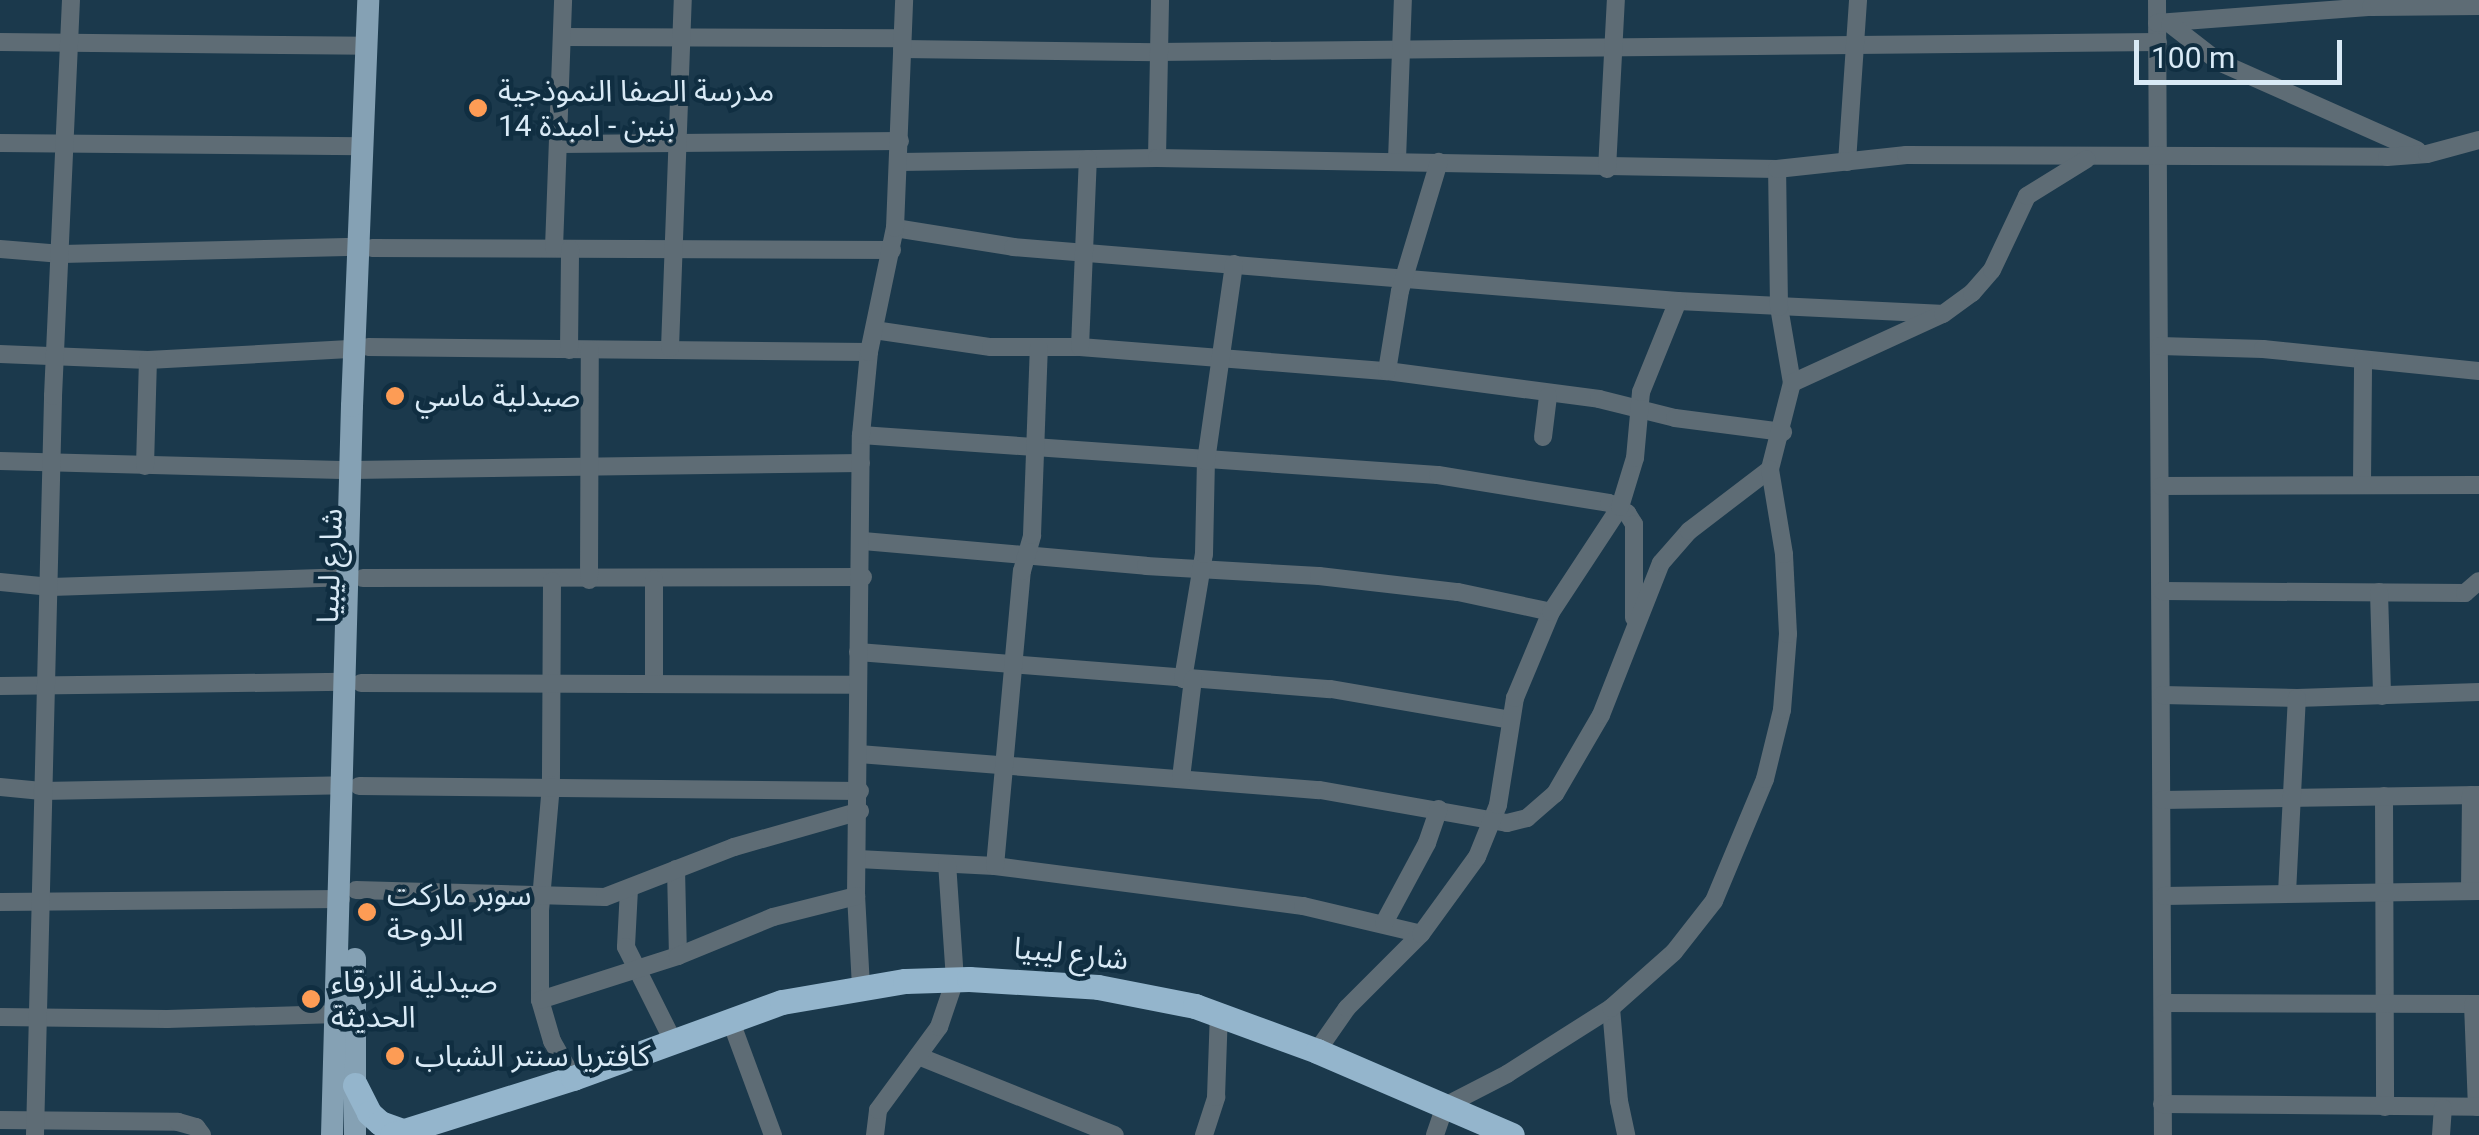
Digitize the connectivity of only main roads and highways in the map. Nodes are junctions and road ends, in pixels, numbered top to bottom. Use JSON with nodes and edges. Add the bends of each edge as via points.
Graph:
{"nodes":[{"id":1,"x":368,"y":0,"type":"edge"},
{"id":2,"x":383,"y":0,"type":"edge"},
{"id":3,"x":368,"y":134,"type":"junction"},
{"id":4,"x":348,"y":894,"type":"junction"},
{"id":5,"x":355,"y":1085,"type":"junction"},
{"id":6,"x":413,"y":1131,"type":"edge"},
{"id":7,"x":332,"y":1135,"type":"edge"},
{"id":8,"x":355,"y":1135,"type":"edge"},
{"id":9,"x":1512,"y":1135,"type":"edge"}],
"edges":[{"from":1,"to":3,"type":"main road","name":"شارع ليبيا"},
{"from":2,"to":3,"type":"main road","name":"شارع ليبيا"},
{"from":3,"to":4,"type":"main road","name":"شارع ليبيا"},
{"from":4,"to":5,"type":"main road","name":"شارع ليبيا"},
{"from":4,"to":7,"type":"main road","name":"شارع ليبيا"},
{"from":5,"to":6,"type":"highway","via":[[368,1112]]},
{"from":5,"to":8,"type":"main road","name":"شارع ليبيا"},
{"from":6,"to":9,"type":"highway","name":"شارع ليبيا","via":[[804,997],[955,980],[1098,987],[1219,1014]]}]}
